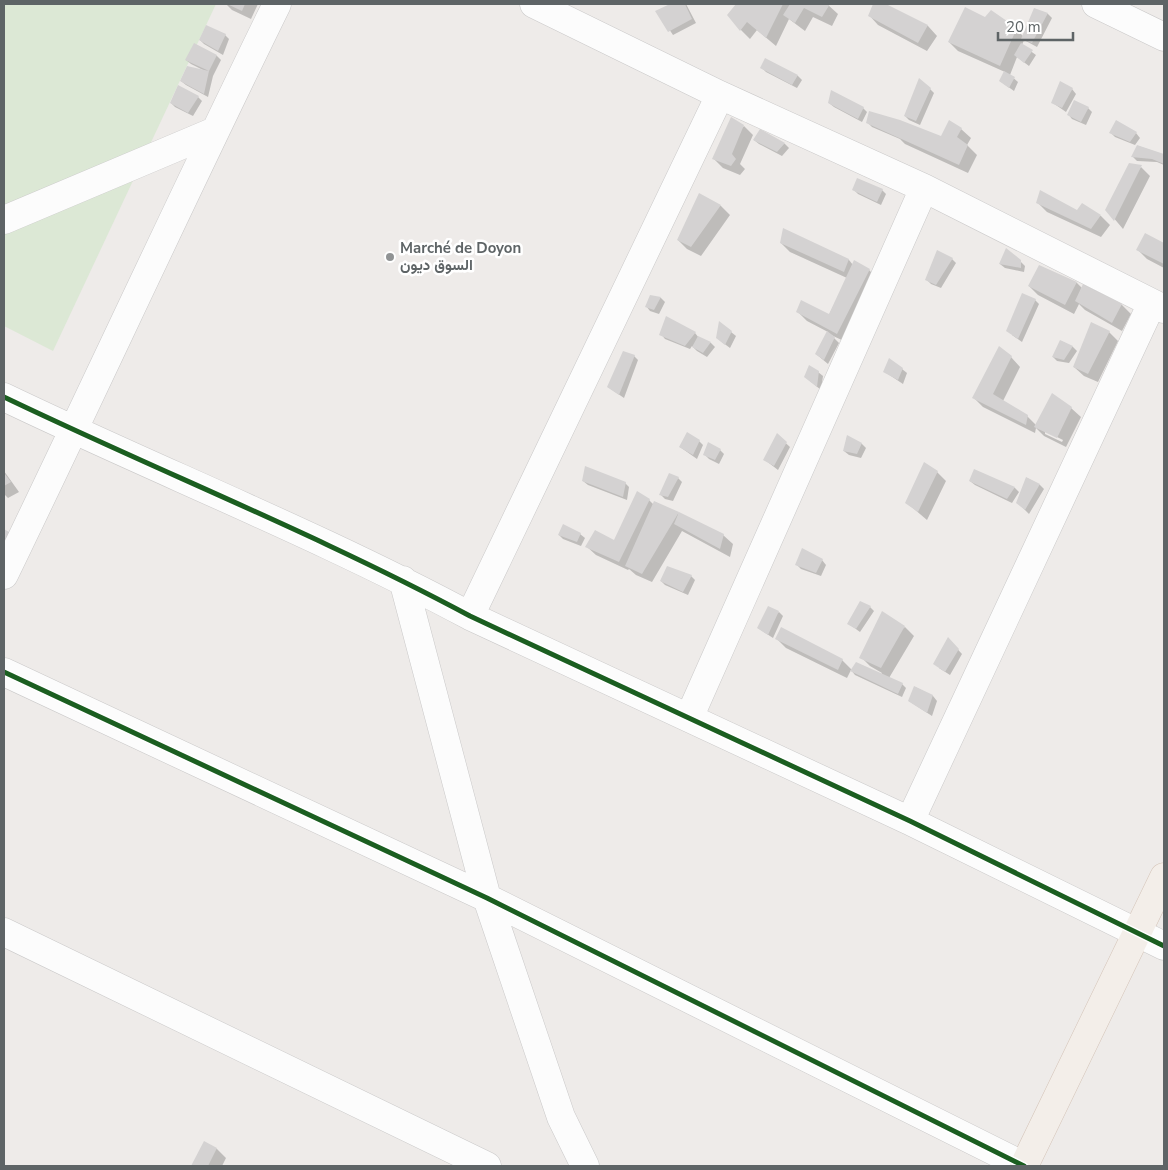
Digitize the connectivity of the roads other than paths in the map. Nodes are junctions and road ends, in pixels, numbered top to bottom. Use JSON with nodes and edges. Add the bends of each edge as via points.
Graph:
{"nodes":[{"id":1,"x":277,"y":4,"type":"edge"},
{"id":2,"x":1096,"y":4,"type":"edge"},
{"id":3,"x":547,"y":6,"type":"edge"},
{"id":4,"x":1164,"y":37,"type":"edge"},
{"id":5,"x":720,"y":95,"type":"junction"},
{"id":6,"x":215,"y":131,"type":"junction"},
{"id":7,"x":924,"y":188,"type":"junction"},
{"id":8,"x":4,"y":220,"type":"edge"},
{"id":9,"x":1158,"y":306,"type":"edge"},
{"id":10,"x":4,"y":396,"type":"edge"},
{"id":11,"x":74,"y":431,"type":"junction"},
{"id":12,"x":4,"y":575,"type":"edge"},
{"id":13,"x":403,"y":580,"type":"junction"},
{"id":14,"x":470,"y":616,"type":"junction"},
{"id":15,"x":4,"y":672,"type":"edge"},
{"id":16,"x":689,"y":718,"type":"junction"},
{"id":17,"x":910,"y":821,"type":"junction"},
{"id":18,"x":1164,"y":877,"type":"edge"},
{"id":19,"x":487,"y":898,"type":"junction"},
{"id":20,"x":4,"y":932,"type":"edge"},
{"id":21,"x":1137,"y":932,"type":"junction"},
{"id":22,"x":1164,"y":946,"type":"edge"},
{"id":23,"x":487,"y":1166,"type":"edge"},
{"id":24,"x":585,"y":1166,"type":"edge"},
{"id":25,"x":1024,"y":1166,"type":"edge"}],
"edges":[{"from":1,"to":6,"type":"street"},
{"from":2,"to":4,"type":"street"},
{"from":3,"to":5,"type":"street"},
{"from":5,"to":7,"type":"street"},
{"from":5,"to":14,"type":"street"},
{"from":6,"to":8,"type":"street"},
{"from":6,"to":11,"type":"street"},
{"from":7,"to":9,"type":"street"},
{"from":7,"to":16,"type":"street"},
{"from":9,"to":17,"type":"street"},
{"from":10,"to":11,"type":"street"},
{"from":11,"to":12,"type":"street"},
{"from":11,"to":13,"type":"street"},
{"from":13,"to":14,"type":"street"},
{"from":13,"to":19,"type":"street"},
{"from":14,"to":16,"type":"street"},
{"from":15,"to":19,"type":"street"},
{"from":16,"to":17,"type":"street"},
{"from":17,"to":21,"type":"street"},
{"from":18,"to":21,"type":"main road"},
{"from":19,"to":24,"type":"street","via":[[561,1117]]},
{"from":19,"to":25,"type":"street"},
{"from":20,"to":23,"type":"street"},
{"from":21,"to":22,"type":"street"},
{"from":21,"to":25,"type":"main road"}]}
